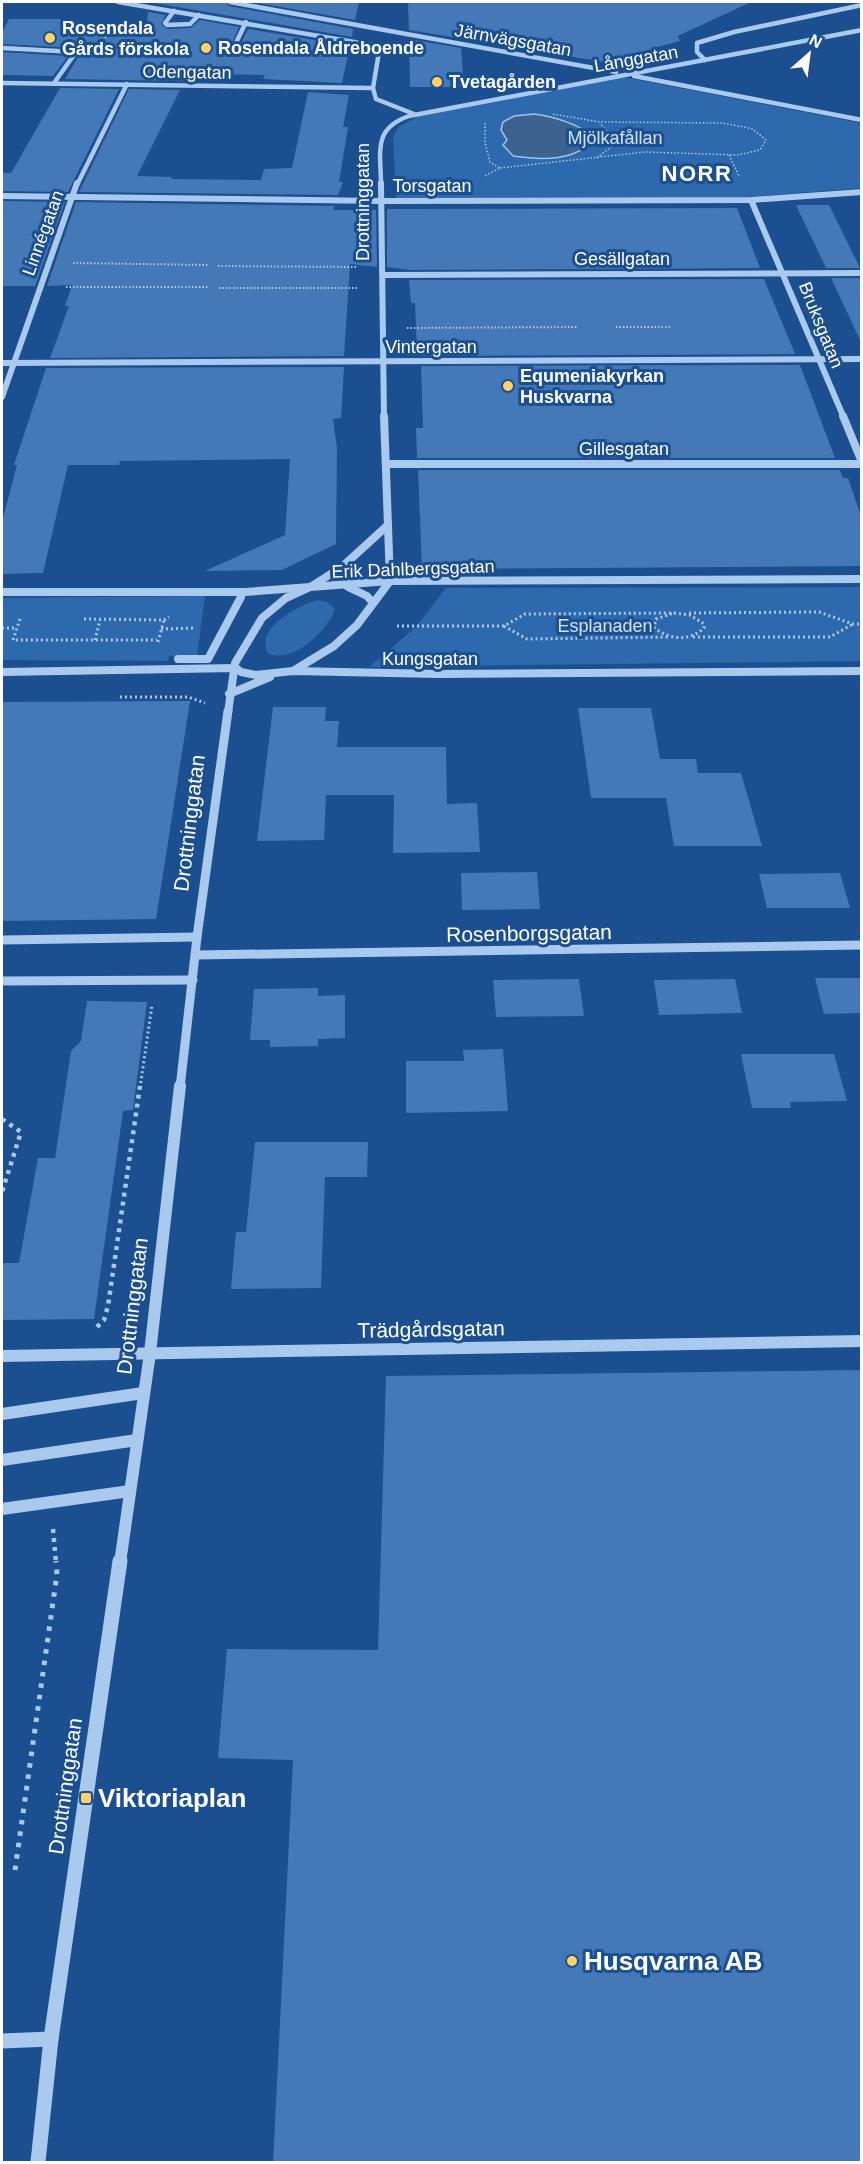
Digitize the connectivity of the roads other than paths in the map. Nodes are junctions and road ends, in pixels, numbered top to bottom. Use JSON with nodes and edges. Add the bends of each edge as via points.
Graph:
{"nodes":[{"id":1,"x":117,"y":2,"type":"edge"},
{"id":2,"x":230,"y":2,"type":"edge"},
{"id":3,"x":861,"y":5,"type":"edge"},
{"id":4,"x":174,"y":11,"type":"junction"},
{"id":5,"x":199,"y":15,"type":"junction"},
{"id":6,"x":246,"y":22,"type":"junction"},
{"id":7,"x":861,"y":30,"type":"edge"},
{"id":8,"x":235,"y":45,"type":"dead end"},
{"id":9,"x":2,"y":48,"type":"edge"},
{"id":10,"x":705,"y":60,"type":"junction"},
{"id":11,"x":625,"y":74,"type":"junction"},
{"id":12,"x":2,"y":83,"type":"edge"},
{"id":13,"x":54,"y":83,"type":"junction"},
{"id":14,"x":128,"y":84,"type":"junction"},
{"id":15,"x":373,"y":88,"type":"junction"},
{"id":16,"x":415,"y":114,"type":"junction"},
{"id":17,"x":861,"y":120,"type":"edge"},
{"id":18,"x":861,"y":192,"type":"edge"},
{"id":19,"x":2,"y":196,"type":"edge"},
{"id":20,"x":70,"y":198,"type":"junction"},
{"id":21,"x":751,"y":200,"type":"junction"},
{"id":22,"x":382,"y":201,"type":"junction"},
{"id":23,"x":861,"y":273,"type":"edge"},
{"id":24,"x":784,"y":274,"type":"junction"},
{"id":25,"x":383,"y":275,"type":"junction"},
{"id":26,"x":818,"y":359,"type":"junction"},
{"id":27,"x":861,"y":359,"type":"edge"},
{"id":28,"x":382,"y":362,"type":"junction"},
{"id":29,"x":2,"y":363,"type":"edge"},
{"id":30,"x":12,"y":363,"type":"junction"},
{"id":31,"x":2,"y":397,"type":"edge"},
{"id":32,"x":861,"y":463,"type":"edge"},
{"id":33,"x":386,"y":465,"type":"junction"},
{"id":34,"x":388,"y":525,"type":"junction"},
{"id":35,"x":861,"y":579,"type":"edge"},
{"id":36,"x":390,"y":581,"type":"junction"},
{"id":37,"x":348,"y":587,"type":"junction"},
{"id":38,"x":310,"y":588,"type":"junction"},
{"id":39,"x":2,"y":592,"type":"edge"},
{"id":40,"x":241,"y":597,"type":"dead end"},
{"id":41,"x":373,"y":603,"type":"junction"},
{"id":42,"x":178,"y":659,"type":"dead end"},
{"id":43,"x":236,"y":668,"type":"junction"},
{"id":44,"x":293,"y":671,"type":"junction"},
{"id":45,"x":861,"y":671,"type":"edge"},
{"id":46,"x":2,"y":672,"type":"edge"},
{"id":47,"x":277,"y":674,"type":"junction"},
{"id":48,"x":229,"y":694,"type":"junction"},
{"id":49,"x":197,"y":937,"type":"junction"},
{"id":50,"x":2,"y":940,"type":"edge"},
{"id":51,"x":861,"y":945,"type":"edge"},
{"id":52,"x":196,"y":955,"type":"junction"},
{"id":53,"x":193,"y":980,"type":"junction"},
{"id":54,"x":2,"y":981,"type":"edge"},
{"id":55,"x":861,"y":1341,"type":"edge"},
{"id":56,"x":150,"y":1353,"type":"junction"},
{"id":57,"x":2,"y":1356,"type":"edge"},
{"id":58,"x":143,"y":1393,"type":"junction"},
{"id":59,"x":2,"y":1414,"type":"edge"},
{"id":60,"x":137,"y":1440,"type":"junction"},
{"id":61,"x":2,"y":1460,"type":"edge"},
{"id":62,"x":130,"y":1491,"type":"junction"},
{"id":63,"x":2,"y":1509,"type":"edge"},
{"id":64,"x":51,"y":2039,"type":"junction"},
{"id":65,"x":2,"y":2041,"type":"edge"},
{"id":66,"x":38,"y":2163,"type":"edge"}],
"edges":[{"from":1,"to":4,"type":"street"},
{"from":2,"to":11,"type":"street","name":"Järnvägsgatan"},
{"from":3,"to":10,"type":"street","via":[[696,43],[697,52]]},
{"from":4,"to":5,"type":"street"},
{"from":4,"to":5,"type":"street","via":[[167,25],[190,24]]},
{"from":5,"to":6,"type":"street"},
{"from":6,"to":8,"type":"street"},
{"from":6,"to":15,"type":"street","via":[[372,45],[379,52]]},
{"from":7,"to":10,"type":"street","name":"Långgatan"},
{"from":9,"to":13,"type":"street","via":[[76,52]]},
{"from":10,"to":11,"type":"street","name":"Långgatan"},
{"from":11,"to":16,"type":"street","name":"Långgatan"},
{"from":11,"to":17,"type":"street","name":"Järnvägsgatan"},
{"from":12,"to":13,"type":"street","name":"Odengatan"},
{"from":13,"to":14,"type":"street","name":"Odengatan"},
{"from":14,"to":15,"type":"street","name":"Odengatan"},
{"from":14,"to":20,"type":"street","name":"Linnégatan"},
{"from":15,"to":16,"type":"street","via":[[376,99]]},
{"from":16,"to":22,"type":"street","name":"Drottninggatan","via":[[394,122],[381,137]]},
{"from":18,"to":21,"type":"street","name":"Torsgatan"},
{"from":19,"to":20,"type":"street","name":"Torsgatan"},
{"from":20,"to":22,"type":"street","name":"Torsgatan"},
{"from":20,"to":30,"type":"street","name":"Linnégatan"},
{"from":21,"to":22,"type":"street","name":"Torsgatan"},
{"from":21,"to":24,"type":"street","name":"Bruksgatan"},
{"from":22,"to":25,"type":"street","name":"Drottninggatan"},
{"from":23,"to":24,"type":"street","name":"Gesällgatan"},
{"from":24,"to":25,"type":"street","name":"Gesällgatan"},
{"from":24,"to":26,"type":"street","name":"Bruksgatan"},
{"from":25,"to":28,"type":"street","name":"Drottninggatan"},
{"from":26,"to":27,"type":"street","name":"Vintergatan"},
{"from":26,"to":28,"type":"street","name":"Vintergatan"},
{"from":26,"to":32,"type":"street","name":"Bruksgatan"},
{"from":28,"to":30,"type":"street","name":"Vintergatan"},
{"from":28,"to":33,"type":"street","name":"Drottninggatan"},
{"from":29,"to":30,"type":"street","name":"Vintergatan"},
{"from":30,"to":31,"type":"street","name":"Linnégatan"},
{"from":32,"to":33,"type":"street","name":"Gillesgatan"},
{"from":33,"to":34,"type":"street","name":"Drottninggatan"},
{"from":34,"to":36,"type":"street","name":"Drottninggatan"},
{"from":34,"to":38,"type":"street","name":"Drottninggatan","via":[[351,560]]},
{"from":35,"to":36,"type":"street","name":"Erik Dahlbergsgatan"},
{"from":36,"to":37,"type":"street","name":"Erik Dahlbergsgatan"},
{"from":36,"to":41,"type":"street"},
{"from":37,"to":38,"type":"street","name":"Erik Dahlbergsgatan"},
{"from":37,"to":41,"type":"street"},
{"from":38,"to":39,"type":"street","name":"Erik Dahlbergsgatan"},
{"from":38,"to":43,"type":"street","name":"Drottninggatan","via":[[285,598],[255,626],[237,658]]},
{"from":40,"to":42,"type":"street","via":[[208,659]]},
{"from":41,"to":44,"type":"street","via":[[334,646]]},
{"from":43,"to":46,"type":"street","name":"Kungsgatan"},
{"from":43,"to":47,"type":"street","name":"Kungsgatan","via":[[248,674]]},
{"from":43,"to":48,"type":"street","name":"Drottninggatan"},
{"from":44,"to":45,"type":"street","name":"Kungsgatan"},
{"from":44,"to":47,"type":"street","name":"Kungsgatan"},
{"from":47,"to":48,"type":"street"},
{"from":48,"to":49,"type":"street","name":"Drottninggatan"},
{"from":49,"to":50,"type":"street"},
{"from":49,"to":52,"type":"street","name":"Drottninggatan"},
{"from":51,"to":52,"type":"street","name":"Rosenborgsgatan"},
{"from":52,"to":53,"type":"street","name":"Drottninggatan"},
{"from":53,"to":54,"type":"street"},
{"from":53,"to":56,"type":"street","name":"Drottninggatan"},
{"from":55,"to":56,"type":"street","name":"Trädgårdsgatan"},
{"from":56,"to":57,"type":"street","name":"Trädgårdsgatan"},
{"from":56,"to":58,"type":"street","name":"Drottninggatan"},
{"from":58,"to":59,"type":"street"},
{"from":58,"to":60,"type":"street","name":"Drottninggatan"},
{"from":60,"to":61,"type":"street"},
{"from":60,"to":62,"type":"street","name":"Drottninggatan"},
{"from":62,"to":63,"type":"street"},
{"from":62,"to":64,"type":"street","name":"Drottninggatan"},
{"from":64,"to":65,"type":"street"},
{"from":64,"to":66,"type":"street","name":"Drottninggatan"}]}
